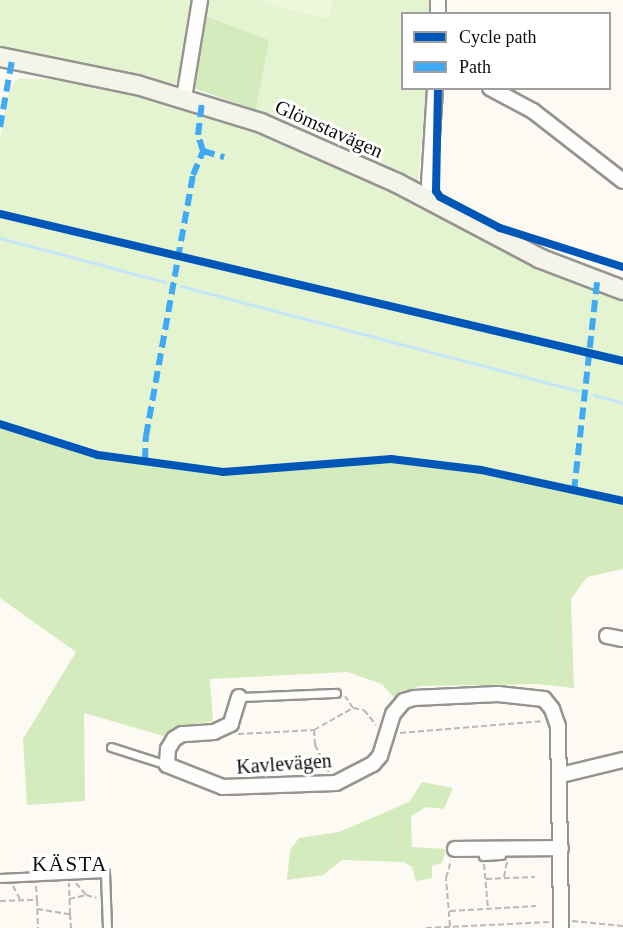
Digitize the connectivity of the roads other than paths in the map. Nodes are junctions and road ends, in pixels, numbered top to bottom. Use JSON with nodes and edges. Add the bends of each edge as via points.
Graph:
{"nodes":[{"id":1,"x":200,"y":0,"type":"edge"},
{"id":2,"x":0,"y":57,"type":"edge"},
{"id":3,"x":435,"y":90,"type":"edge"},
{"id":4,"x":494,"y":90,"type":"edge"},
{"id":5,"x":184,"y":98,"type":"junction"},
{"id":6,"x":623,"y":181,"type":"edge"},
{"id":7,"x":428,"y":200,"type":"junction"},
{"id":8,"x":623,"y":290,"type":"edge"},
{"id":9,"x":607,"y":636,"type":"dead end"},
{"id":10,"x":623,"y":639,"type":"edge"},
{"id":11,"x":336,"y":693,"type":"road end"},
{"id":12,"x":239,"y":697,"type":"joint"},
{"id":13,"x":111,"y":747,"type":"dead end"},
{"id":14,"x":623,"y":760,"type":"edge"},
{"id":15,"x":167,"y":765,"type":"junction"},
{"id":16,"x":561,"y":775,"type":"junction"},
{"id":17,"x":561,"y":851,"type":"junction"},
{"id":18,"x":457,"y":853,"type":"road end"},
{"id":19,"x":483,"y":856,"type":"road end"},
{"id":20,"x":0,"y":879,"type":"edge"},
{"id":21,"x":563,"y":922,"type":"edge"},
{"id":22,"x":107,"y":928,"type":"edge"}],
"edges":[{"from":1,"to":5,"type":"street"},
{"from":2,"to":5,"type":"main road","name":"Glömstavägen"},
{"from":3,"to":7,"type":"street"},
{"from":4,"to":6,"type":"street","via":[[533,111]]},
{"from":5,"to":7,"type":"main road","name":"Glömstavägen","via":[[293,136]]},
{"from":7,"to":8,"type":"main road","name":"Glömstavägen","via":[[539,258]]},
{"from":9,"to":10,"type":"street"},
{"from":11,"to":12,"type":"lane"},
{"from":12,"to":15,"type":"street","name":"Kavlevägen","via":[[236,715],[226,728],[179,736],[168,749]]},
{"from":13,"to":15,"type":"lane"},
{"from":14,"to":16,"type":"street"},
{"from":15,"to":16,"type":"street","name":"Kavlevägen","via":[[223,787],[336,783],[373,764],[380,756],[397,707],[414,698],[529,695],[544,699],[558,720]]},
{"from":16,"to":17,"type":"street"},
{"from":17,"to":18,"type":"street"},
{"from":17,"to":19,"type":"lane"},
{"from":17,"to":21,"type":"street"},
{"from":20,"to":22,"type":"lane","via":[[105,873]]}]}
